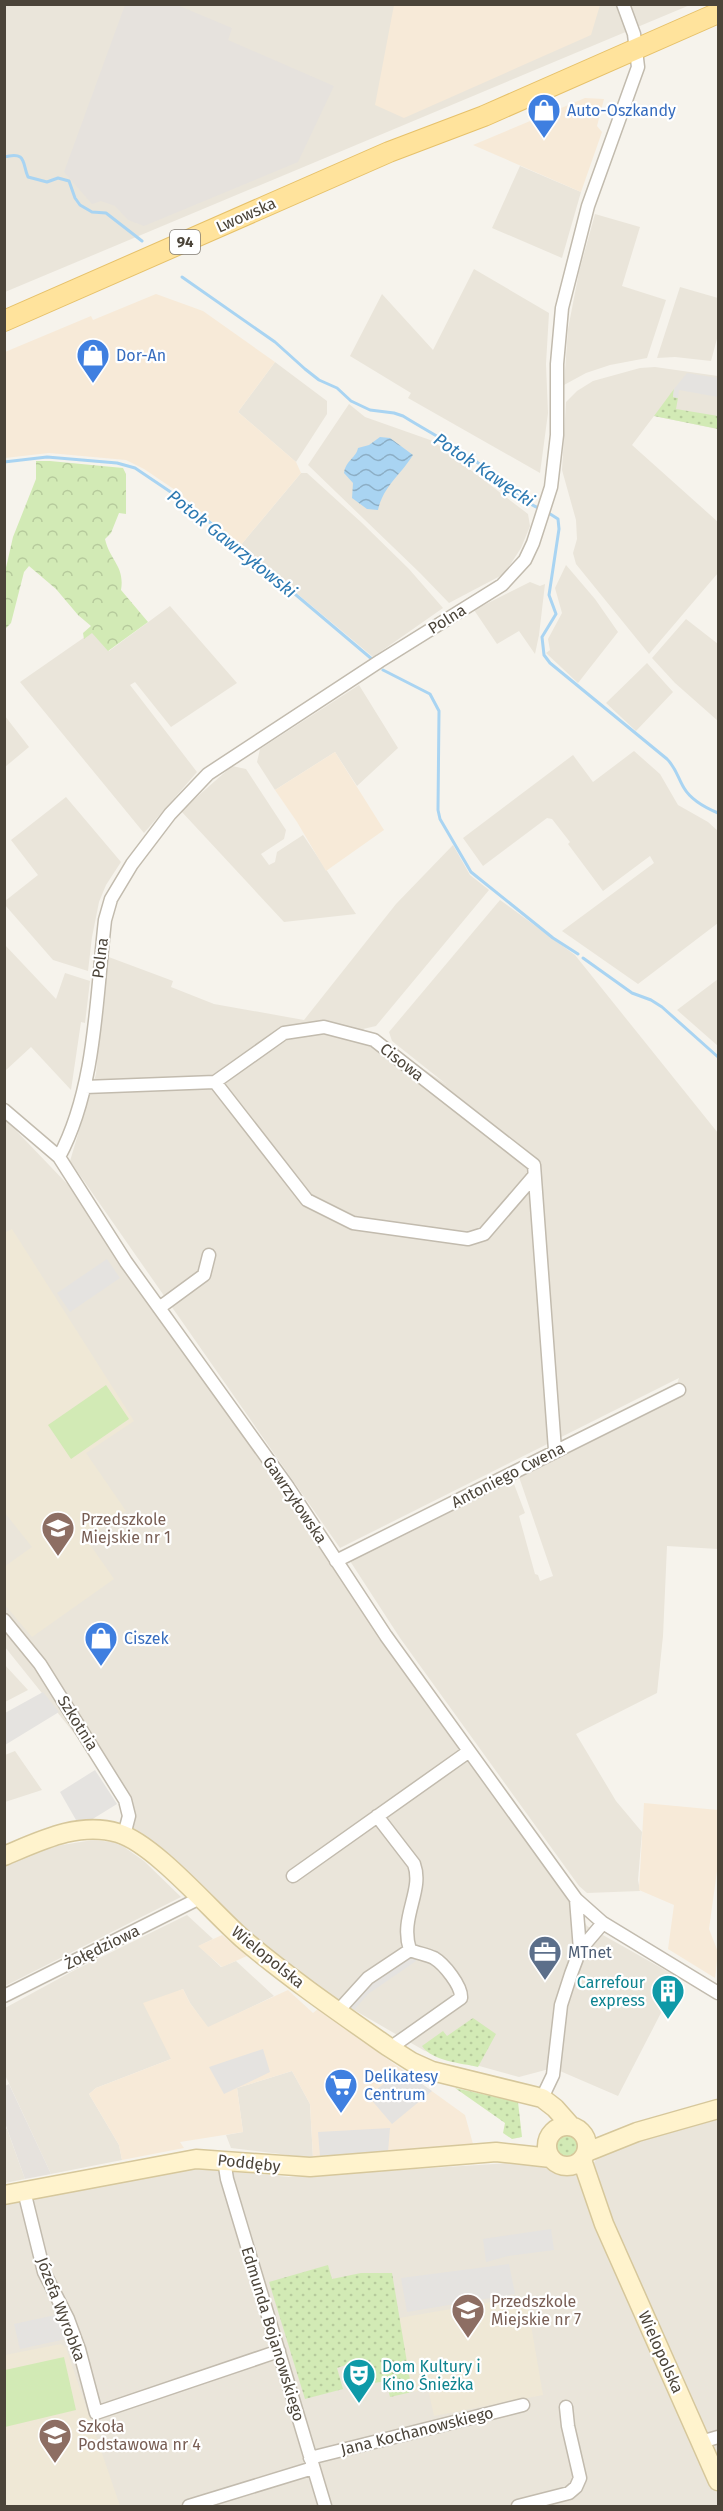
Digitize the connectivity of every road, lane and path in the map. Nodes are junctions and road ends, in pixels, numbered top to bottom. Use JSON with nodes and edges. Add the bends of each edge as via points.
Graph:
{"nodes":[{"id":1,"x":709,"y":4,"type":"edge"},
{"id":2,"x":624,"y":5,"type":"edge"},
{"id":3,"x":718,"y":12,"type":"edge"},
{"id":4,"x":636,"y":43,"type":"junction"},
{"id":5,"x":4,"y":321,"type":"edge"},
{"id":6,"x":214,"y":1082,"type":"junction"},
{"id":7,"x":85,"y":1087,"type":"junction"},
{"id":8,"x":4,"y":1110,"type":"edge"},
{"id":9,"x":59,"y":1157,"type":"junction"},
{"id":10,"x":534,"y":1176,"type":"junction"},
{"id":11,"x":209,"y":1255,"type":"dead end"},
{"id":12,"x":159,"y":1308,"type":"junction"},
{"id":13,"x":679,"y":1390,"type":"dead end"},
{"id":14,"x":555,"y":1450,"type":"junction"},
{"id":15,"x":336,"y":1561,"type":"junction"},
{"id":16,"x":4,"y":1620,"type":"edge"},
{"id":17,"x":468,"y":1752,"type":"junction"},
{"id":18,"x":377,"y":1816,"type":"junction"},
{"id":19,"x":124,"y":1835,"type":"junction"},
{"id":20,"x":4,"y":1856,"type":"edge"},
{"id":21,"x":293,"y":1876,"type":"dead end"},
{"id":22,"x":200,"y":1898,"type":"junction"},
{"id":23,"x":576,"y":1899,"type":"junction"},
{"id":24,"x":603,"y":1923,"type":"junction"},
{"id":25,"x":410,"y":1950,"type":"junction"},
{"id":26,"x":580,"y":1950,"type":"junction"},
{"id":27,"x":718,"y":1993,"type":"edge"},
{"id":28,"x":4,"y":1996,"type":"edge"},
{"id":29,"x":338,"y":2011,"type":"junction"},
{"id":30,"x":390,"y":2048,"type":"junction"},
{"id":31,"x":543,"y":2098,"type":"junction"},
{"id":32,"x":713,"y":2110,"type":"edge"},
{"id":33,"x":551,"y":2134,"type":"junction"},
{"id":34,"x":574,"y":2149,"type":"junction"},
{"id":35,"x":496,"y":2152,"type":"junction"},
{"id":36,"x":224,"y":2160,"type":"junction"},
{"id":37,"x":24,"y":2191,"type":"junction"},
{"id":38,"x":4,"y":2195,"type":"edge"},
{"id":39,"x":279,"y":2351,"type":"junction"},
{"id":40,"x":524,"y":2405,"type":"dead end"},
{"id":41,"x":566,"y":2407,"type":"dead end"},
{"id":42,"x":710,"y":2439,"type":"edge"},
{"id":43,"x":312,"y":2463,"type":"junction"},
{"id":44,"x":718,"y":2481,"type":"edge"},
{"id":45,"x":189,"y":2506,"type":"edge"},
{"id":46,"x":325,"y":2506,"type":"edge"},
{"id":47,"x":518,"y":2506,"type":"edge"}],
"edges":[{"from":1,"to":4,"type":"main road","name":"Lwowska","number":"94"},
{"from":2,"to":4,"type":"street"},
{"from":3,"to":4,"type":"main road","name":"Lwowska","number":"94"},
{"from":4,"to":5,"type":"main road","name":"Lwowska","number":"94","via":[[435,125],[390,152]]},
{"from":4,"to":7,"type":"street","name":"Polna","via":[[636,76],[588,206],[562,308],[556,435],[548,500],[525,560],[502,585],[208,774],[170,814],[111,899],[105,920]]},
{"from":6,"to":7,"type":"street"},
{"from":6,"to":10,"type":"street","name":"Cisowa","via":[[284,1033],[324,1027],[375,1040],[534,1165]]},
{"from":6,"to":10,"type":"street","via":[[307,1200],[353,1222],[468,1239],[484,1234]]},
{"from":7,"to":9,"type":"street","name":"Polna"},
{"from":8,"to":9,"type":"street","name":"Gawrzyłowska"},
{"from":9,"to":12,"type":"street","name":"Gawrzyłowska"},
{"from":10,"to":14,"type":"street","name":"Cisowa"},
{"from":11,"to":12,"type":"street","via":[[204,1275]]},
{"from":12,"to":15,"type":"street","name":"Gawrzyłowska","via":[[288,1487]]},
{"from":13,"to":14,"type":"street","name":"Antoniego Cwena"},
{"from":14,"to":15,"type":"street","name":"Antoniego Cwena"},
{"from":15,"to":17,"type":"street","name":"Gawrzyłowska"},
{"from":16,"to":19,"type":"street","name":"Szkotnia","via":[[40,1664],[125,1800],[129,1816]]},
{"from":17,"to":18,"type":"street"},
{"from":17,"to":23,"type":"street","name":"Gawrzyłowska"},
{"from":18,"to":21,"type":"street"},
{"from":18,"to":25,"type":"street","via":[[416,1870],[406,1926]]},
{"from":19,"to":20,"type":"street","name":"Wielopolska","via":[[100,1829],[75,1831]]},
{"from":19,"to":22,"type":"street","name":"Wielopolska","via":[[151,1852]]},
{"from":22,"to":28,"type":"street","name":"Żołędziowa"},
{"from":22,"to":29,"type":"street","name":"Wielopolska","via":[[243,1939]]},
{"from":23,"to":24,"type":"street","name":"Gawrzyłowska"},
{"from":23,"to":26,"type":"street"},
{"from":24,"to":26,"type":"street"},
{"from":24,"to":27,"type":"street","name":"Gawrzyłowska"},
{"from":25,"to":29,"type":"street","via":[[368,1978]]},
{"from":25,"to":30,"type":"street","via":[[436,1959],[462,1994]]},
{"from":26,"to":31,"type":"street","via":[[561,2005],[553,2075]]},
{"from":29,"to":30,"type":"street","name":"Wielopolska"},
{"from":30,"to":31,"type":"street","name":"Wielopolska","via":[[432,2071]]},
{"from":31,"to":33,"type":"street"},
{"from":31,"to":34,"type":"street","name":"Wielopolska","via":[[555,2108]]},
{"from":32,"to":34,"type":"street"},
{"from":33,"to":34,"type":"street","name":"Poddęby","via":[[559,2127]]},
{"from":33,"to":34,"type":"street","via":[[547,2147]]},
{"from":33,"to":35,"type":"street","name":"Poddęby"},
{"from":34,"to":35,"type":"street","name":"Poddęby"},
{"from":34,"to":42,"type":"street","name":"Wielopolska","via":[[604,2224]]},
{"from":35,"to":36,"type":"street","name":"Poddęby","via":[[310,2167]]},
{"from":36,"to":37,"type":"street","name":"Poddęby","via":[[186,2161]]},
{"from":36,"to":39,"type":"street","name":"Edmunda Bojanowskiego","via":[[226,2179]]},
{"from":37,"to":38,"type":"street","name":"Poddęby"},
{"from":37,"to":39,"type":"street","name":"Józefa Wyrobka","via":[[44,2272],[68,2319],[96,2413]]},
{"from":39,"to":43,"type":"street","name":"Edmunda Bojanowskiego"},
{"from":40,"to":43,"type":"street","name":"Jana Kochanowskiego"},
{"from":41,"to":47,"type":"street","via":[[580,2478],[576,2487],[569,2493]]},
{"from":42,"to":44,"type":"street","name":"Wielopolska"},
{"from":43,"to":45,"type":"street","name":"Jana Kochanowskiego"},
{"from":43,"to":46,"type":"street","name":"Edmunda Bojanowskiego"}]}
